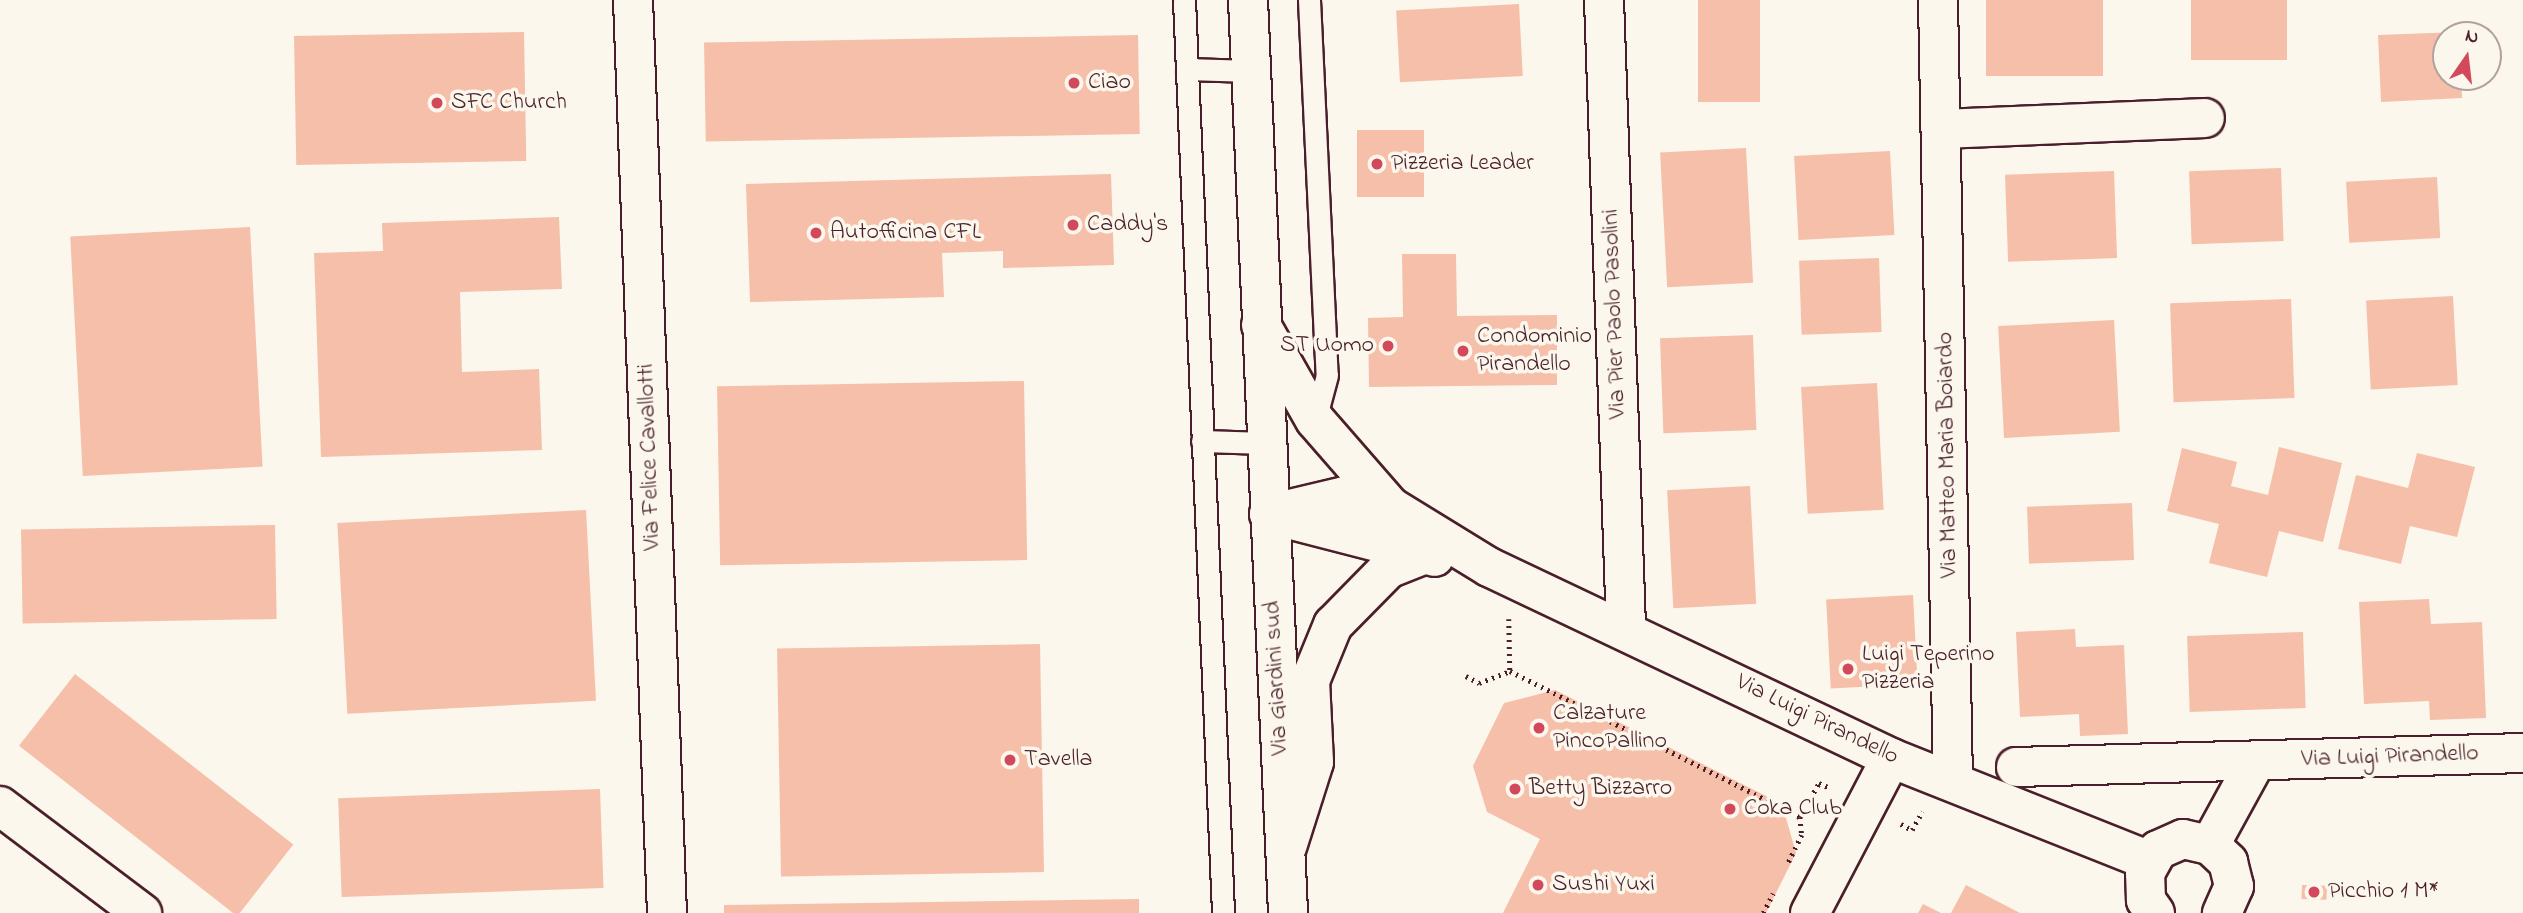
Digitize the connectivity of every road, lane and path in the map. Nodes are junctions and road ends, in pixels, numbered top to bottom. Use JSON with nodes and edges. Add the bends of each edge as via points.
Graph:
{"nodes":[{"id":1,"x":633,"y":0,"type":"edge"},
{"id":2,"x":1184,"y":0,"type":"edge"},
{"id":3,"x":1248,"y":0,"type":"edge"},
{"id":4,"x":1309,"y":0,"type":"edge"},
{"id":5,"x":1604,"y":0,"type":"edge"},
{"id":6,"x":1938,"y":0,"type":"edge"},
{"id":7,"x":1187,"y":69,"type":"junction"},
{"id":8,"x":1251,"y":71,"type":"junction"},
{"id":9,"x":2205,"y":118,"type":"dead end"},
{"id":10,"x":1943,"y":129,"type":"junction"},
{"id":11,"x":1261,"y":325,"type":"junction"},
{"id":12,"x":1315,"y":420,"type":"junction"},
{"id":13,"x":1202,"y":441,"type":"junction"},
{"id":14,"x":1266,"y":443,"type":"junction"},
{"id":15,"x":1391,"y":507,"type":"junction"},
{"id":16,"x":1269,"y":514,"type":"junction"},
{"id":17,"x":1423,"y":555,"type":"junction"},
{"id":18,"x":1489,"y":567,"type":"junction"},
{"id":19,"x":1509,"y":617,"type":"dead end"},
{"id":20,"x":1626,"y":628,"type":"junction"},
{"id":21,"x":1510,"y":671,"type":"junction"},
{"id":22,"x":1466,"y":676,"type":"dead end"},
{"id":23,"x":2523,"y":753,"type":"edge"},
{"id":24,"x":1891,"y":758,"type":"junction"},
{"id":25,"x":2256,"y":761,"type":"junction"},
{"id":26,"x":2016,"y":767,"type":"dead end"},
{"id":27,"x":1953,"y":781,"type":"junction"},
{"id":28,"x":0,"y":806,"type":"edge"},
{"id":29,"x":2210,"y":845,"type":"junction"},
{"id":30,"x":1285,"y":853,"type":"junction"},
{"id":31,"x":2150,"y":861,"type":"junction"},
{"id":32,"x":2227,"y":912,"type":"edge"},
{"id":33,"x":142,"y":913,"type":"edge"},
{"id":34,"x":667,"y":913,"type":"edge"},
{"id":35,"x":1223,"y":913,"type":"edge"},
{"id":36,"x":1288,"y":913,"type":"edge"},
{"id":37,"x":1763,"y":913,"type":"edge"},
{"id":38,"x":1810,"y":913,"type":"edge"},
{"id":39,"x":2155,"y":913,"type":"edge"}],
"edges":[{"from":1,"to":34,"type":"street","name":"Via Felice Cavallotti"},
{"from":2,"to":7,"type":"lane"},
{"from":3,"to":8,"type":"street","name":"Via Giardini sud"},
{"from":4,"to":12,"type":"lane","via":[[1326,376]]},
{"from":5,"to":20,"type":"street","name":"Via Pier Paolo Pasolini"},
{"from":6,"to":10,"type":"street","name":"Via Matteo Maria Boiardo"},
{"from":7,"to":8,"type":"lane"},
{"from":7,"to":13,"type":"lane"},
{"from":8,"to":11,"type":"street","name":"Via Giardini sud"},
{"from":9,"to":10,"type":"street"},
{"from":10,"to":27,"type":"street","name":"Via Matteo Maria Boiardo"},
{"from":11,"to":12,"type":"street","name":"Via Luigi Pirandello"},
{"from":11,"to":14,"type":"street","name":"Via Giardini sud"},
{"from":12,"to":15,"type":"street","name":"Via Luigi Pirandello"},
{"from":13,"to":14,"type":"lane"},
{"from":13,"to":35,"type":"lane"},
{"from":14,"to":16,"type":"street","name":"Via Giardini sud"},
{"from":15,"to":16,"type":"street","name":"Via Luigi Pirandello","via":[[1345,496]]},
{"from":15,"to":18,"type":"street","name":"Via Luigi Pirandello"},
{"from":16,"to":17,"type":"street","name":"Via Luigi Pirandello","via":[[1326,534],[1388,540]]},
{"from":16,"to":30,"type":"street","name":"Via Giardini sud"},
{"from":17,"to":18,"type":"street","name":"Via Luigi Pirandello"},
{"from":17,"to":30,"type":"street","via":[[1388,569],[1333,625],[1310,681],[1314,762]]},
{"from":18,"to":20,"type":"street","name":"Via Luigi Pirandello"},
{"from":19,"to":21,"type":"path"},
{"from":20,"to":24,"type":"street","name":"Via Luigi Pirandello"},
{"from":21,"to":22,"type":"path","via":[[1479,683]]},
{"from":21,"to":37,"type":"path","via":[[1800,817],[1802,835]]},
{"from":23,"to":25,"type":"street","name":"Via Luigi Pirandello"},
{"from":24,"to":27,"type":"street","name":"Via Luigi Pirandello"},
{"from":24,"to":38,"type":"street"},
{"from":25,"to":26,"type":"street","name":"Via Luigi Pirandello"},
{"from":25,"to":29,"type":"street"},
{"from":27,"to":31,"type":"street","name":"Via Luigi Pirandello"},
{"from":28,"to":33,"type":"street"},
{"from":29,"to":31,"type":"street","via":[[2183,839]]},
{"from":29,"to":32,"type":"street","via":[[2232,873]]},
{"from":30,"to":36,"type":"street","name":"Via Giardini sud"},
{"from":31,"to":39,"type":"street","via":[[2143,886]]}]}
